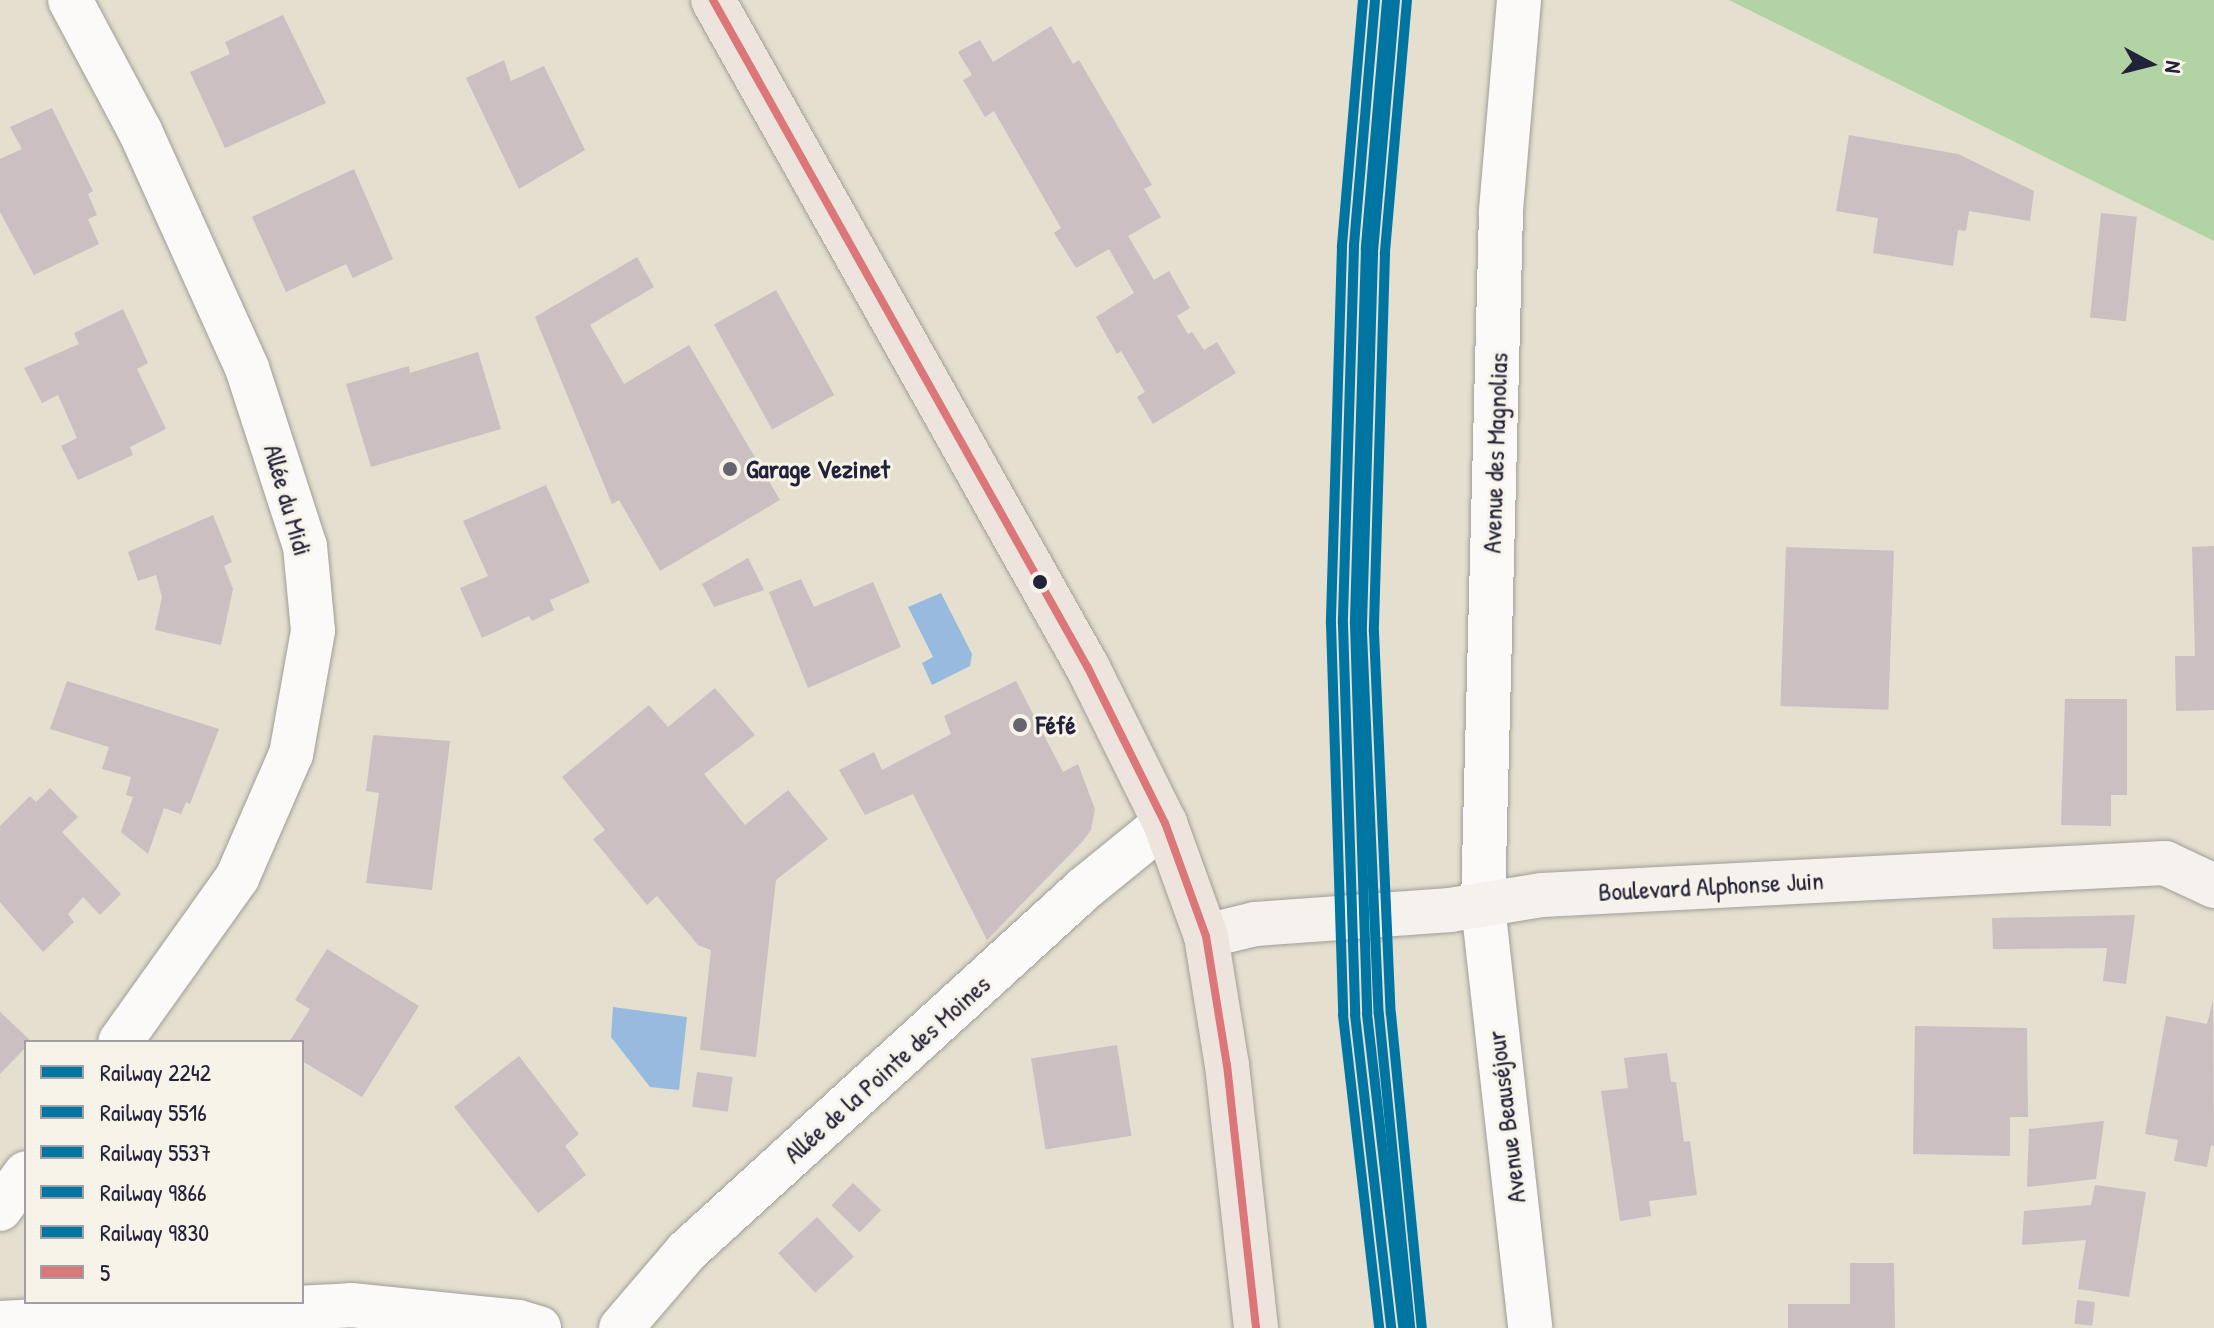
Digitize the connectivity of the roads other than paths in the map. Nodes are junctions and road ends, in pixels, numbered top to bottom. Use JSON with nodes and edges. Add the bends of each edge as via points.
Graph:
{"nodes":[{"id":1,"x":70,"y":0,"type":"edge"},
{"id":2,"x":713,"y":0,"type":"edge"},
{"id":3,"x":1519,"y":0,"type":"edge"},
{"id":4,"x":1165,"y":823,"type":"junction"},
{"id":5,"x":2214,"y":886,"type":"edge"},
{"id":6,"x":1466,"y":908,"type":"junction"},
{"id":7,"x":1206,"y":936,"type":"junction"},
{"id":8,"x":121,"y":1040,"type":"edge"},
{"id":9,"x":24,"y":1176,"type":"edge"},
{"id":10,"x":0,"y":1209,"type":"edge"},
{"id":11,"x":0,"y":1323,"type":"edge"},
{"id":12,"x":539,"y":1328,"type":"edge"},
{"id":13,"x":621,"y":1328,"type":"edge"},
{"id":14,"x":1256,"y":1328,"type":"edge"},
{"id":15,"x":1530,"y":1328,"type":"edge"}],
"edges":[{"from":1,"to":8,"type":"street","name":"Allée du Midi","via":[[140,131],[247,368],[305,546],[313,631],[291,754],[237,878]]},
{"from":2,"to":4,"type":"main road","via":[[1088,668]]},
{"from":3,"to":6,"type":"street","name":"Avenue des Magnolias","via":[[1501,212]]},
{"from":4,"to":7,"type":"main road"},
{"from":4,"to":13,"type":"street","name":"Allée de la Pointe des Moines","via":[[1085,888],[687,1251]]},
{"from":5,"to":6,"type":"street","name":"Boulevard Alphonse Juin","via":[[2165,863],[1542,895]]},
{"from":6,"to":7,"type":"street","name":"Boulevard Alphonse Juin","via":[[1255,924]]},
{"from":6,"to":15,"type":"street","name":"Avenue Beauséjour"},
{"from":7,"to":14,"type":"main road","via":[[1227,1065]]},
{"from":9,"to":10,"type":"street"},
{"from":11,"to":12,"type":"street","via":[[351,1305]]}]}
